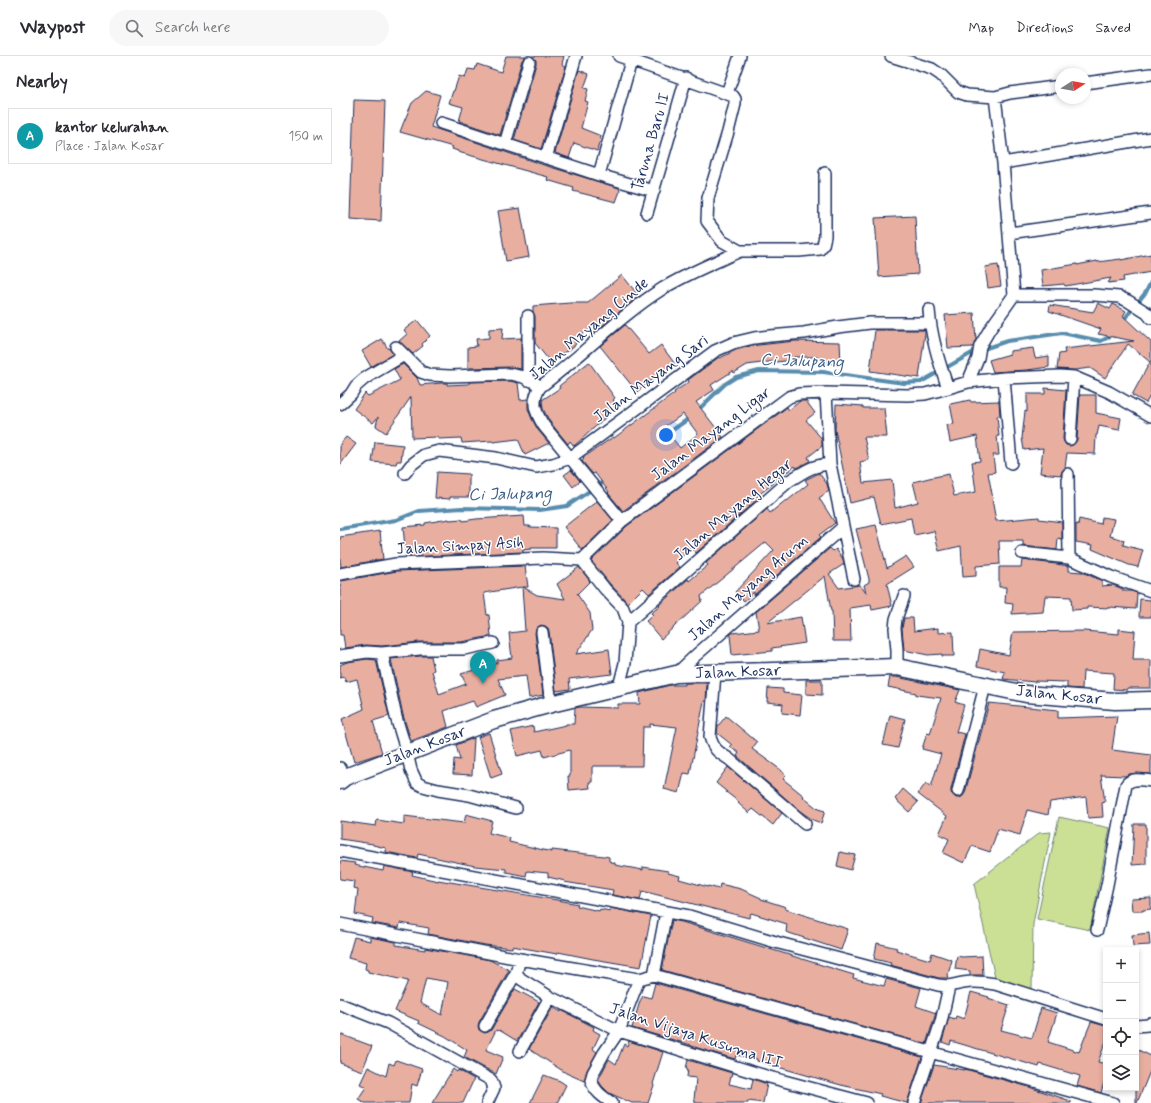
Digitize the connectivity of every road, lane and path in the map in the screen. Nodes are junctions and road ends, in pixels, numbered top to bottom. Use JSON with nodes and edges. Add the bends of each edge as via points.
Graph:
{"nodes":[{"id":1,"x":576,"y":56,"type":"edge"},
{"id":2,"x":619,"y":56,"type":"edge"},
{"id":3,"x":740,"y":56,"type":"edge"},
{"id":4,"x":891,"y":56,"type":"edge"},
{"id":5,"x":631,"y":61,"type":"junction"},
{"id":6,"x":529,"y":62,"type":"dead end"},
{"id":7,"x":1151,"y":74,"type":"edge"},
{"id":8,"x":686,"y":78,"type":"junction"},
{"id":9,"x":1091,"y":82,"type":"edge"},
{"id":10,"x":1055,"y":87,"type":"edge"},
{"id":11,"x":727,"y":93,"type":"junction"},
{"id":12,"x":995,"y":97,"type":"junction"},
{"id":13,"x":441,"y":124,"type":"dead end"},
{"id":14,"x":1151,"y":138,"type":"edge"},
{"id":15,"x":505,"y":144,"type":"junction"},
{"id":16,"x":546,"y":158,"type":"junction"},
{"id":17,"x":1003,"y":164,"type":"junction"},
{"id":18,"x":825,"y":173,"type":"dead end"},
{"id":19,"x":599,"y":175,"type":"junction"},
{"id":20,"x":654,"y":191,"type":"junction"},
{"id":21,"x":648,"y":213,"type":"dead end"},
{"id":22,"x":1151,"y":213,"type":"edge"},
{"id":23,"x":1009,"y":233,"type":"junction"},
{"id":24,"x":740,"y":252,"type":"junction"},
{"id":25,"x":1014,"y":295,"type":"junction"},
{"id":26,"x":930,"y":310,"type":"dead end"},
{"id":27,"x":528,"y":316,"type":"dead end"},
{"id":28,"x":1149,"y":316,"type":"edge"},
{"id":29,"x":930,"y":323,"type":"junction"},
{"id":30,"x":1074,"y":377,"type":"junction"},
{"id":31,"x":1004,"y":378,"type":"junction"},
{"id":32,"x":528,"y":380,"type":"junction"},
{"id":33,"x":968,"y":382,"type":"junction"},
{"id":34,"x":540,"y":387,"type":"junction"},
{"id":35,"x":948,"y":388,"type":"junction"},
{"id":36,"x":826,"y":394,"type":"junction"},
{"id":37,"x":340,"y":404,"type":"edge"},
{"id":38,"x":1151,"y":416,"type":"edge"},
{"id":39,"x":1070,"y":440,"type":"dead end"},
{"id":40,"x":570,"y":458,"type":"junction"},
{"id":41,"x":830,"y":464,"type":"junction"},
{"id":42,"x":1011,"y":464,"type":"dead end"},
{"id":43,"x":405,"y":473,"type":"dead end"},
{"id":44,"x":1068,"y":474,"type":"dead end"},
{"id":45,"x":622,"y":521,"type":"junction"},
{"id":46,"x":843,"y":527,"type":"junction"},
{"id":47,"x":1022,"y":553,"type":"dead end"},
{"id":48,"x":1069,"y":558,"type":"junction"},
{"id":49,"x":582,"y":560,"type":"junction"},
{"id":50,"x":340,"y":574,"type":"edge"},
{"id":51,"x":854,"y":579,"type":"dead end"},
{"id":52,"x":1151,"y":591,"type":"edge"},
{"id":53,"x":904,"y":596,"type":"dead end"},
{"id":54,"x":628,"y":622,"type":"junction"},
{"id":55,"x":542,"y":632,"type":"dead end"},
{"id":56,"x":493,"y":644,"type":"dead end"},
{"id":57,"x":382,"y":653,"type":"junction"},
{"id":58,"x":340,"y":656,"type":"edge"},
{"id":59,"x":897,"y":667,"type":"junction"},
{"id":60,"x":714,"y":673,"type":"junction"},
{"id":61,"x":676,"y":674,"type":"junction"},
{"id":62,"x":985,"y":686,"type":"junction"},
{"id":63,"x":620,"y":688,"type":"junction"},
{"id":64,"x":1151,"y":700,"type":"edge"},
{"id":65,"x":551,"y":704,"type":"junction"},
{"id":66,"x":408,"y":753,"type":"junction"},
{"id":67,"x":342,"y":775,"type":"edge"},
{"id":68,"x":1151,"y":781,"type":"edge"},
{"id":69,"x":958,"y":790,"type":"dead end"},
{"id":70,"x":516,"y":808,"type":"dead end"},
{"id":71,"x":805,"y":824,"type":"dead end"},
{"id":72,"x":340,"y":851,"type":"edge"},
{"id":73,"x":666,"y":912,"type":"junction"},
{"id":74,"x":340,"y":924,"type":"edge"},
{"id":75,"x":1097,"y":930,"type":"dead end"},
{"id":76,"x":520,"y":958,"type":"junction"},
{"id":77,"x":516,"y":974,"type":"junction"},
{"id":78,"x":654,"y":975,"type":"junction"},
{"id":79,"x":638,"y":979,"type":"junction"},
{"id":80,"x":949,"y":987,"type":"junction"},
{"id":81,"x":550,"y":997,"type":"junction"},
{"id":82,"x":340,"y":1004,"type":"edge"},
{"id":83,"x":1103,"y":1018,"type":"edge"},
{"id":84,"x":1151,"y":1023,"type":"edge"},
{"id":85,"x":484,"y":1026,"type":"dead end"},
{"id":86,"x":1139,"y":1026,"type":"edge"},
{"id":87,"x":619,"y":1031,"type":"junction"},
{"id":88,"x":520,"y":1051,"type":"dead end"},
{"id":89,"x":932,"y":1053,"type":"junction"},
{"id":90,"x":487,"y":1103,"type":"edge"},
{"id":91,"x":612,"y":1103,"type":"edge"},
{"id":92,"x":867,"y":1103,"type":"edge"},
{"id":93,"x":914,"y":1103,"type":"edge"},
{"id":94,"x":1113,"y":1103,"type":"edge"}],
"edges":[{"from":1,"to":16,"type":"street"},
{"from":2,"to":5,"type":"street"},
{"from":3,"to":11,"type":"street"},
{"from":4,"to":12,"type":"street","via":[[932,69],[958,92]]},
{"from":5,"to":8,"type":"street"},
{"from":5,"to":19,"type":"street"},
{"from":6,"to":15,"type":"street"},
{"from":7,"to":9,"type":"street"},
{"from":8,"to":11,"type":"street"},
{"from":8,"to":20,"type":"street","name":"Taruna Baru II"},
{"from":10,"to":12,"type":"street"},
{"from":11,"to":24,"type":"street","via":[[733,96],[735,104],[708,198],[707,221],[722,241]]},
{"from":12,"to":17,"type":"street"},
{"from":13,"to":15,"type":"street"},
{"from":14,"to":17,"type":"street"},
{"from":15,"to":16,"type":"street"},
{"from":16,"to":19,"type":"street"},
{"from":17,"to":23,"type":"street"},
{"from":18,"to":24,"type":"street","via":[[825,236],[820,249]]},
{"from":19,"to":20,"type":"street"},
{"from":20,"to":21,"type":"street","name":"Taruna Baru II"},
{"from":22,"to":23,"type":"street"},
{"from":23,"to":25,"type":"street"},
{"from":24,"to":34,"type":"street","name":"Jalan Mayang Cinde","via":[[700,268],[662,288]]},
{"from":25,"to":28,"type":"street","via":[[1119,297]]},
{"from":25,"to":33,"type":"street","via":[[980,346]]},
{"from":26,"to":29,"type":"street"},
{"from":27,"to":32,"type":"street"},
{"from":29,"to":35,"type":"street"},
{"from":29,"to":40,"type":"street","name":"Jalan Mayang Sari","via":[[870,323],[733,343],[715,351]]},
{"from":30,"to":31,"type":"street","name":"Jalan Mayang Ligar"},
{"from":30,"to":38,"type":"street","name":"Jalan Mayang Ligar","via":[[1109,392]]},
{"from":30,"to":39,"type":"street"},
{"from":31,"to":33,"type":"street","name":"Jalan Mayang Ligar"},
{"from":31,"to":42,"type":"street"},
{"from":32,"to":34,"type":"street"},
{"from":32,"to":37,"type":"street","via":[[512,374],[430,375],[422,372],[400,351],[356,386]]},
{"from":33,"to":35,"type":"street","name":"Jalan Mayang Ligar"},
{"from":34,"to":40,"type":"street","name":"Jalan Mayang Cinde","via":[[534,403],[538,416]]},
{"from":35,"to":36,"type":"street","name":"Jalan Mayang Ligar","via":[[908,395]]},
{"from":36,"to":41,"type":"street"},
{"from":36,"to":45,"type":"street","name":"Jalan Mayang Ligar","via":[[799,394],[789,397]]},
{"from":40,"to":43,"type":"street","name":"Jalan Mayang Sari","via":[[536,467],[496,458],[439,451],[424,455]]},
{"from":40,"to":45,"type":"street","name":"Jalan Mayang Cinde"},
{"from":41,"to":46,"type":"street"},
{"from":41,"to":54,"type":"street","name":"Jalan Mayang Hegar","via":[[819,464],[809,468],[789,481]]},
{"from":44,"to":48,"type":"street"},
{"from":45,"to":49,"type":"street","name":"Jalan Mayang Ligar"},
{"from":46,"to":51,"type":"street"},
{"from":46,"to":61,"type":"street","name":"Jalan Mayang Arum"},
{"from":47,"to":48,"type":"street"},
{"from":48,"to":52,"type":"street"},
{"from":49,"to":50,"type":"street","name":"Jalan Simpay Asih","via":[[543,558],[396,564]]},
{"from":49,"to":54,"type":"street","via":[[623,608]]},
{"from":53,"to":59,"type":"street","via":[[896,620]]},
{"from":54,"to":63,"type":"street"},
{"from":55,"to":65,"type":"street"},
{"from":56,"to":57,"type":"street","via":[[464,649],[420,649]]},
{"from":57,"to":58,"type":"street","via":[[367,652]]},
{"from":57,"to":66,"type":"street","via":[[396,717]]},
{"from":59,"to":60,"type":"street","name":"Jalan Kosar"},
{"from":59,"to":62,"type":"street","name":"Jalan Kosar"},
{"from":60,"to":61,"type":"street","name":"Jalan Kosar"},
{"from":60,"to":71,"type":"street","via":[[710,737],[717,751]]},
{"from":61,"to":63,"type":"street","name":"Jalan Kosar"},
{"from":62,"to":64,"type":"street","name":"Jalan Kosar","via":[[1026,694],[1115,701]]},
{"from":62,"to":69,"type":"street"},
{"from":63,"to":65,"type":"street","name":"Jalan Kosar"},
{"from":65,"to":66,"type":"street","name":"Jalan Kosar","via":[[494,720]]},
{"from":66,"to":67,"type":"street","name":"Jalan Kosar"},
{"from":66,"to":70,"type":"street","via":[[414,778],[422,786]]},
{"from":68,"to":75,"type":"street","via":[[1132,780],[1126,785]]},
{"from":72,"to":73,"type":"street"},
{"from":73,"to":78,"type":"street"},
{"from":73,"to":80,"type":"street","via":[[690,916],[779,943]]},
{"from":74,"to":76,"type":"street"},
{"from":76,"to":77,"type":"street"},
{"from":76,"to":79,"type":"street"},
{"from":77,"to":81,"type":"street","name":"Jalan Vijaya Kusuma III"},
{"from":77,"to":85,"type":"street"},
{"from":78,"to":79,"type":"street"},
{"from":78,"to":89,"type":"street"},
{"from":79,"to":87,"type":"street"},
{"from":80,"to":83,"type":"street","via":[[978,981],[995,984]]},
{"from":80,"to":89,"type":"street"},
{"from":81,"to":87,"type":"street","name":"Jalan Vijaya Kusuma III"},
{"from":81,"to":88,"type":"street"},
{"from":82,"to":90,"type":"street","via":[[388,1023],[491,1080],[494,1088]]},
{"from":84,"to":86,"type":"street"},
{"from":87,"to":91,"type":"street","via":[[592,1073],[591,1080],[595,1089]]},
{"from":87,"to":92,"type":"street","name":"Jalan Vijaya Kusuma III","via":[[769,1077]]},
{"from":89,"to":93,"type":"street"},
{"from":89,"to":94,"type":"street"}]}
